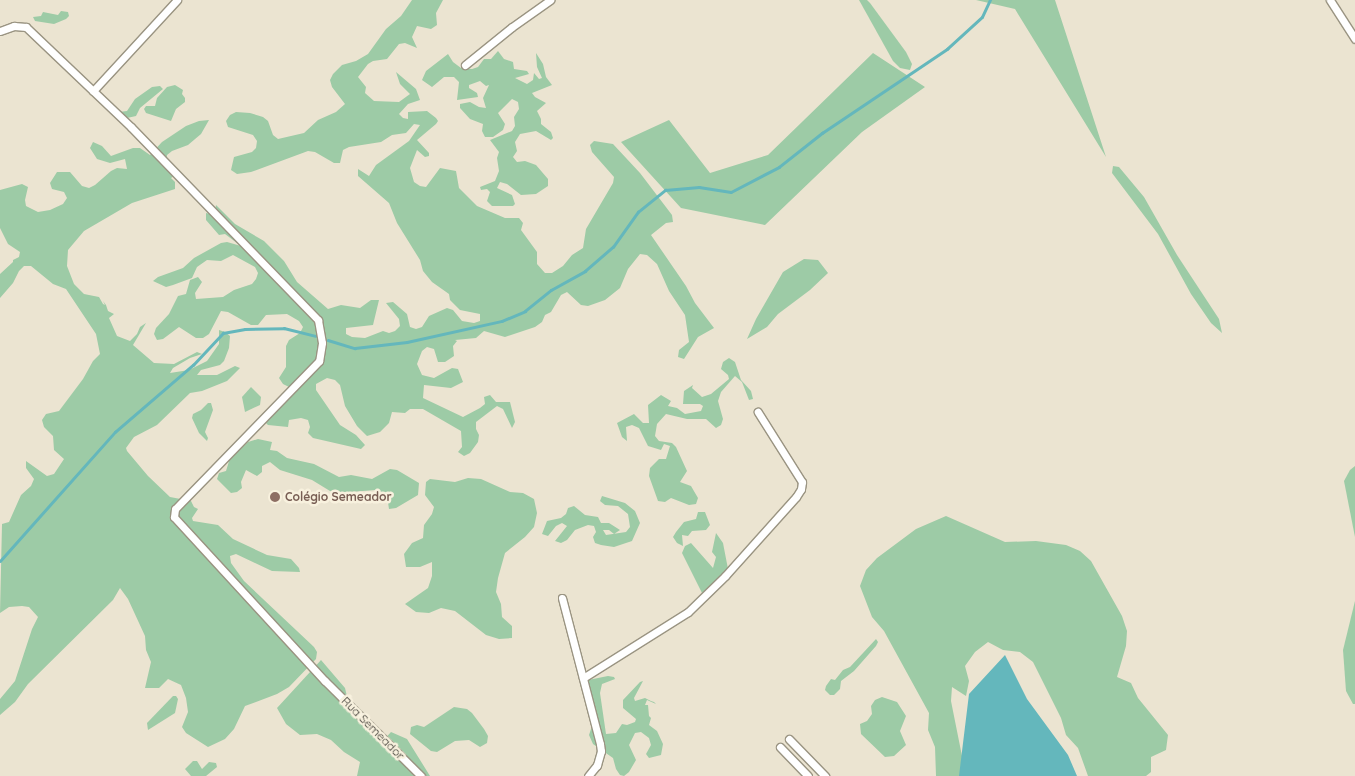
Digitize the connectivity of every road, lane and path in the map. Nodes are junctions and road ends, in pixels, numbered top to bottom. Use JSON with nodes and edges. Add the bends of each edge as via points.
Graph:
{"nodes":[{"id":1,"x":177,"y":0,"type":"edge"},
{"id":2,"x":550,"y":0,"type":"edge"},
{"id":3,"x":1330,"y":0,"type":"edge"},
{"id":4,"x":0,"y":31,"type":"edge"},
{"id":5,"x":1355,"y":39,"type":"edge"},
{"id":6,"x":465,"y":65,"type":"dead end"},
{"id":7,"x":93,"y":91,"type":"junction"},
{"id":8,"x":758,"y":412,"type":"dead end"},
{"id":9,"x":562,"y":598,"type":"dead end"},
{"id":10,"x":583,"y":678,"type":"junction"},
{"id":11,"x":789,"y":738,"type":"dead end"},
{"id":12,"x":780,"y":747,"type":"dead end"},
{"id":13,"x":420,"y":776,"type":"edge"},
{"id":14,"x":588,"y":776,"type":"edge"},
{"id":15,"x":808,"y":776,"type":"edge"},
{"id":16,"x":825,"y":776,"type":"edge"}],
"edges":[{"from":1,"to":7,"type":"street"},
{"from":2,"to":6,"type":"street"},
{"from":3,"to":5,"type":"street"},
{"from":4,"to":7,"type":"street","name":"Rua Semeador","via":[[14,26],[26,28]]},
{"from":7,"to":13,"type":"street","name":"Rua Semeador","via":[[318,320],[322,343],[319,361],[175,509],[174,517],[325,681]]},
{"from":8,"to":10,"type":"street","via":[[802,482],[796,497],[688,612]]},
{"from":9,"to":10,"type":"street"},
{"from":10,"to":14,"type":"street","via":[[601,751]]},
{"from":11,"to":16,"type":"street"},
{"from":12,"to":15,"type":"street"}]}
